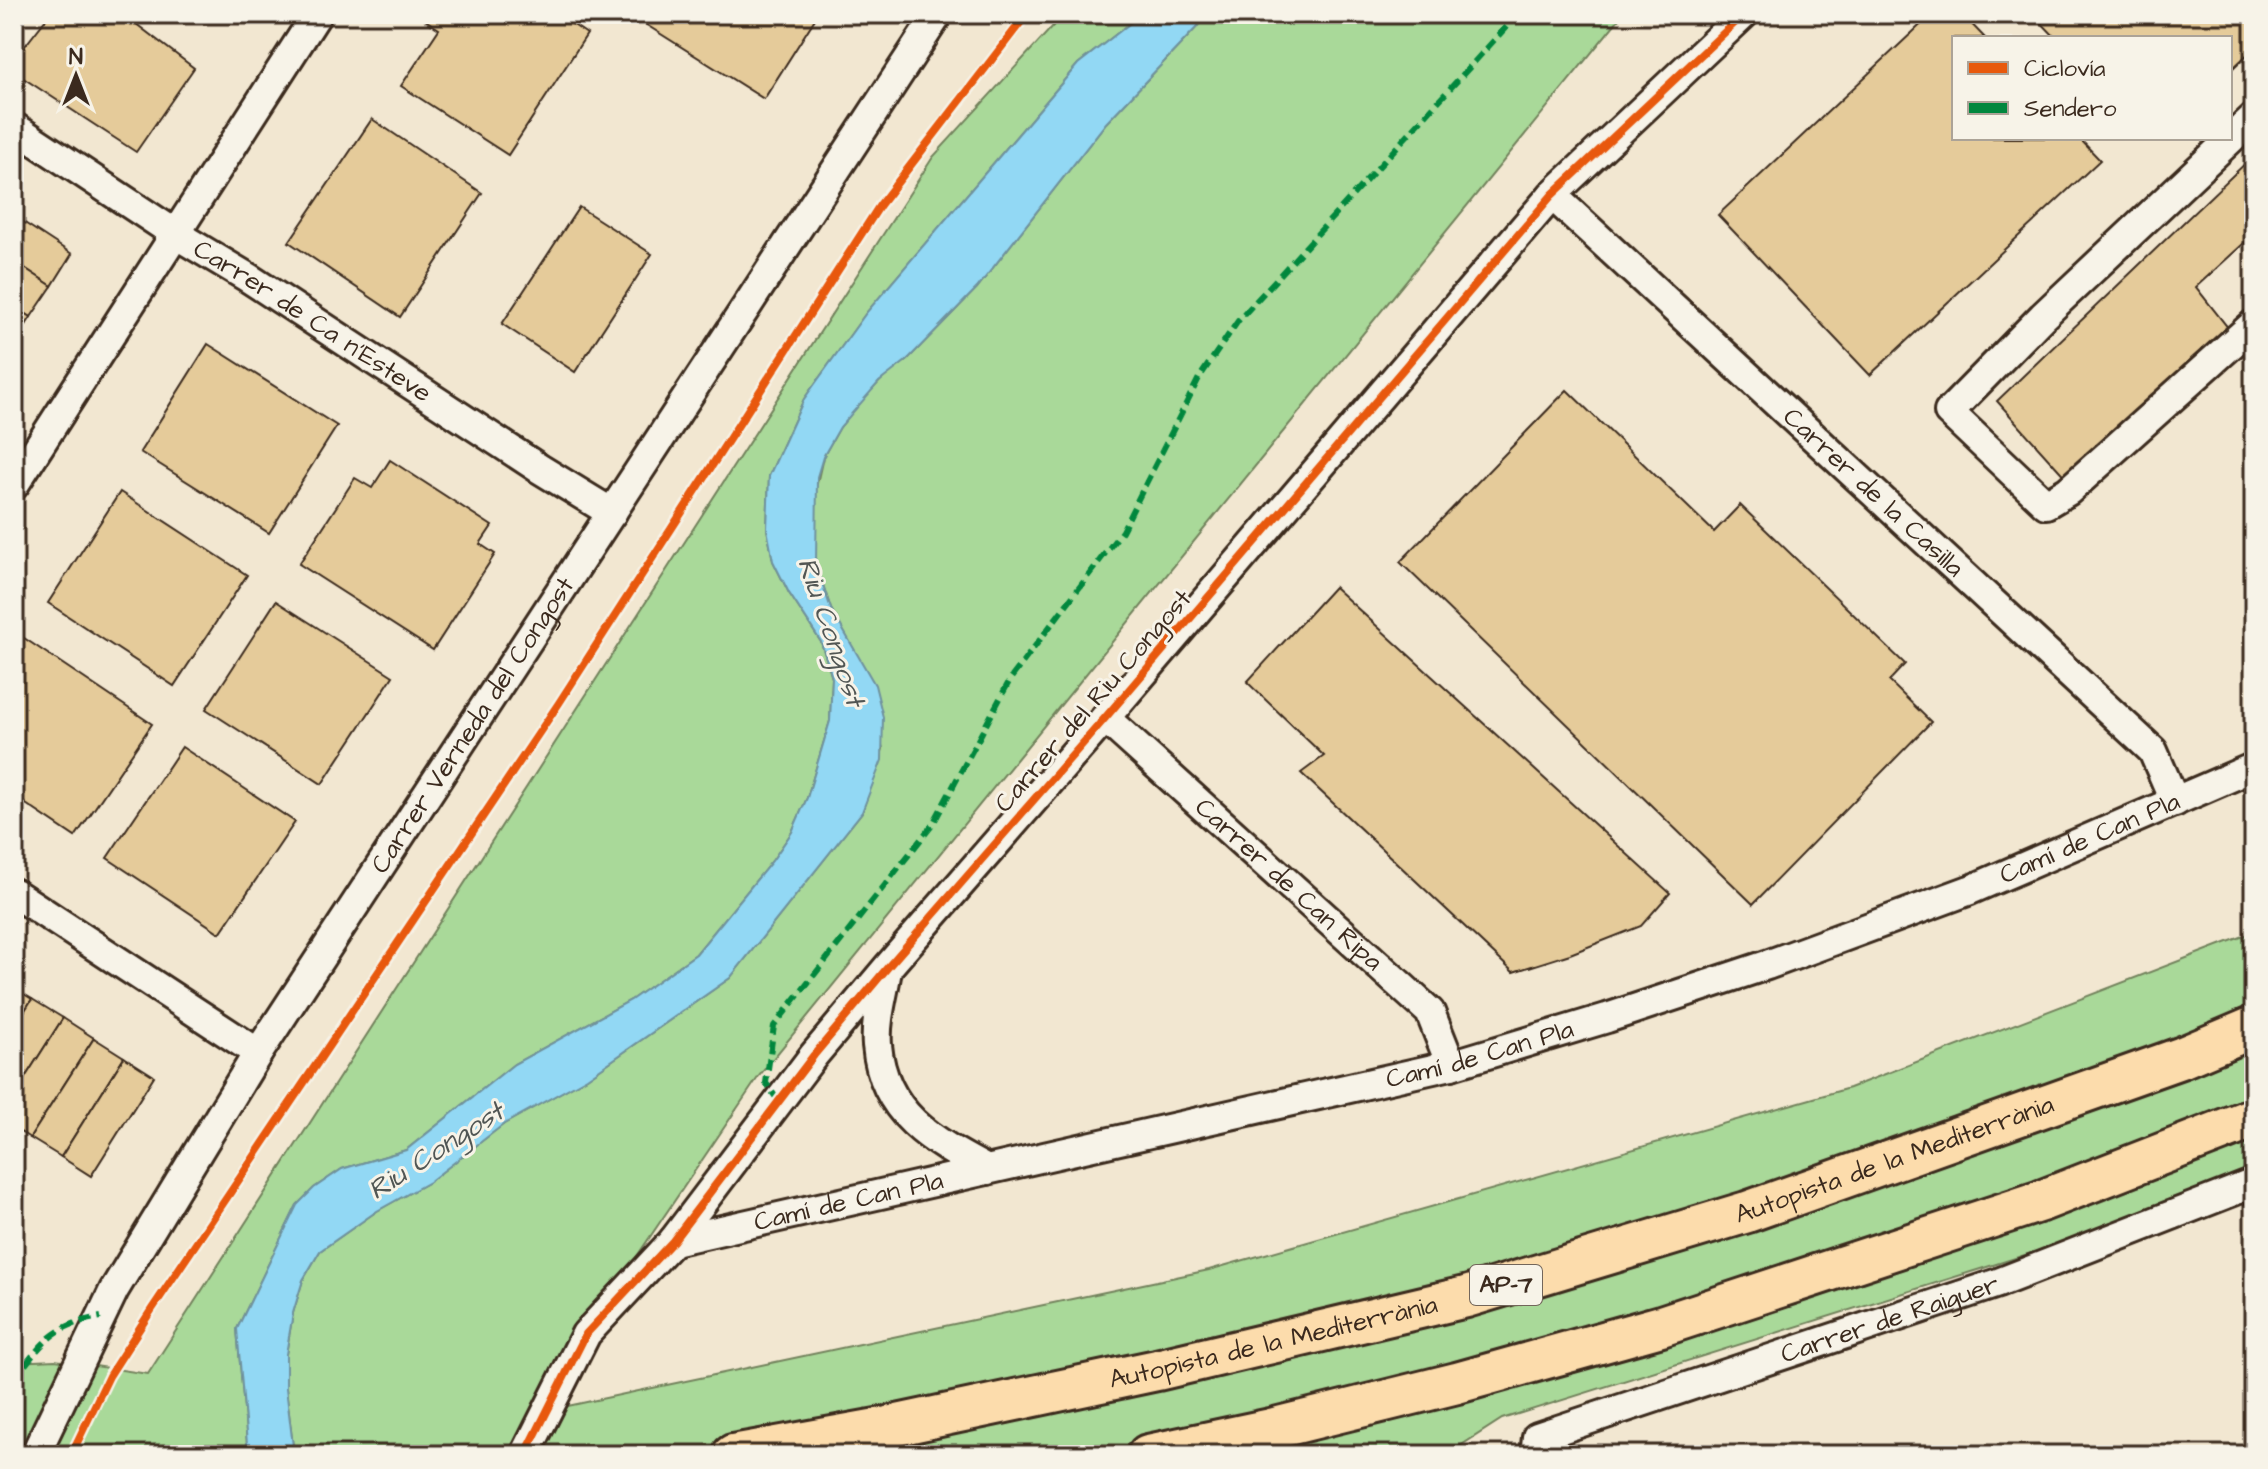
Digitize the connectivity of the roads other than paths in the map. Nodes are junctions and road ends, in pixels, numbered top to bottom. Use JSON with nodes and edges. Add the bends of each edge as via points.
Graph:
{"nodes":[{"id":1,"x":317,"y":14,"type":"edge"},
{"id":2,"x":938,"y":14,"type":"edge"},
{"id":3,"x":1744,"y":14,"type":"edge"},
{"id":4,"x":2254,"y":117,"type":"edge"},
{"id":5,"x":14,"y":127,"type":"edge"},
{"id":6,"x":2232,"y":138,"type":"edge"},
{"id":7,"x":2230,"y":140,"type":"edge"},
{"id":8,"x":1552,"y":195,"type":"junction"},
{"id":9,"x":177,"y":235,"type":"junction"},
{"id":10,"x":2254,"y":324,"type":"edge"},
{"id":11,"x":14,"y":485,"type":"edge"},
{"id":12,"x":612,"y":513,"type":"junction"},
{"id":13,"x":1105,"y":718,"type":"junction"},
{"id":14,"x":2254,"y":767,"type":"edge"},
{"id":15,"x":2175,"y":802,"type":"junction"},
{"id":16,"x":14,"y":893,"type":"edge"},
{"id":17,"x":888,"y":967,"type":"junction"},
{"id":18,"x":2254,"y":1027,"type":"edge"},
{"id":19,"x":258,"y":1053,"type":"junction"},
{"id":20,"x":1451,"y":1065,"type":"junction"},
{"id":21,"x":2254,"y":1118,"type":"edge"},
{"id":22,"x":987,"y":1170,"type":"junction"},
{"id":23,"x":2254,"y":1183,"type":"edge"},
{"id":24,"x":673,"y":1241,"type":"junction"},
{"id":25,"x":35,"y":1455,"type":"edge"},
{"id":26,"x":525,"y":1455,"type":"edge"},
{"id":27,"x":733,"y":1455,"type":"edge"},
{"id":28,"x":1148,"y":1455,"type":"edge"},
{"id":29,"x":1535,"y":1455,"type":"edge"}],
"edges":[{"from":1,"to":9,"type":"street"},
{"from":2,"to":12,"type":"street","name":"Carrer Verneda del Congost"},
{"from":3,"to":8,"type":"street","name":"Carrer del Riu Congost"},
{"from":4,"to":6,"type":"street"},
{"from":5,"to":9,"type":"street","name":"Carrer de Ca n'Esteve"},
{"from":7,"to":10,"type":"street","via":[[1949,412],[2046,504],[2068,491]]},
{"from":8,"to":13,"type":"street","name":"Carrer del Riu Congost"},
{"from":8,"to":15,"type":"street","name":"Carrer de la Casilla","via":[[2153,751]]},
{"from":9,"to":11,"type":"street"},
{"from":9,"to":12,"type":"street","name":"Carrer de Ca n'Esteve"},
{"from":12,"to":19,"type":"street","name":"Carrer Verneda del Congost"},
{"from":13,"to":17,"type":"street","name":"Carrer del Riu Congost"},
{"from":13,"to":20,"type":"street","name":"Carrer de Can Ripa","via":[[1430,1012]]},
{"from":14,"to":15,"type":"street","name":"Camí de Can Pla"},
{"from":15,"to":20,"type":"street","name":"Camí de Can Pla","via":[[1970,890],[1781,959]]},
{"from":16,"to":19,"type":"street"},
{"from":17,"to":22,"type":"street","via":[[877,1044],[892,1093],[922,1132]]},
{"from":17,"to":24,"type":"street","name":"Carrer del Riu Congost"},
{"from":18,"to":27,"type":"highway","name":"Autopista de la Mediterrània","number":"AP-7","via":[[1747,1212],[1466,1297],[1126,1376]]},
{"from":19,"to":25,"type":"street","name":"Carrer Verneda del Congost","via":[[114,1290]]},
{"from":20,"to":22,"type":"street","name":"Camí de Can Pla"},
{"from":21,"to":28,"type":"highway","via":[[2041,1201],[1661,1326],[1457,1383]]},
{"from":22,"to":24,"type":"street","name":"Camí de Can Pla"},
{"from":23,"to":29,"type":"street","name":"Carrer de Raiguer","via":[[1998,1283],[1537,1437]]},
{"from":24,"to":26,"type":"street","name":"Carrer del Riu Congost","via":[[586,1334]]}]}
